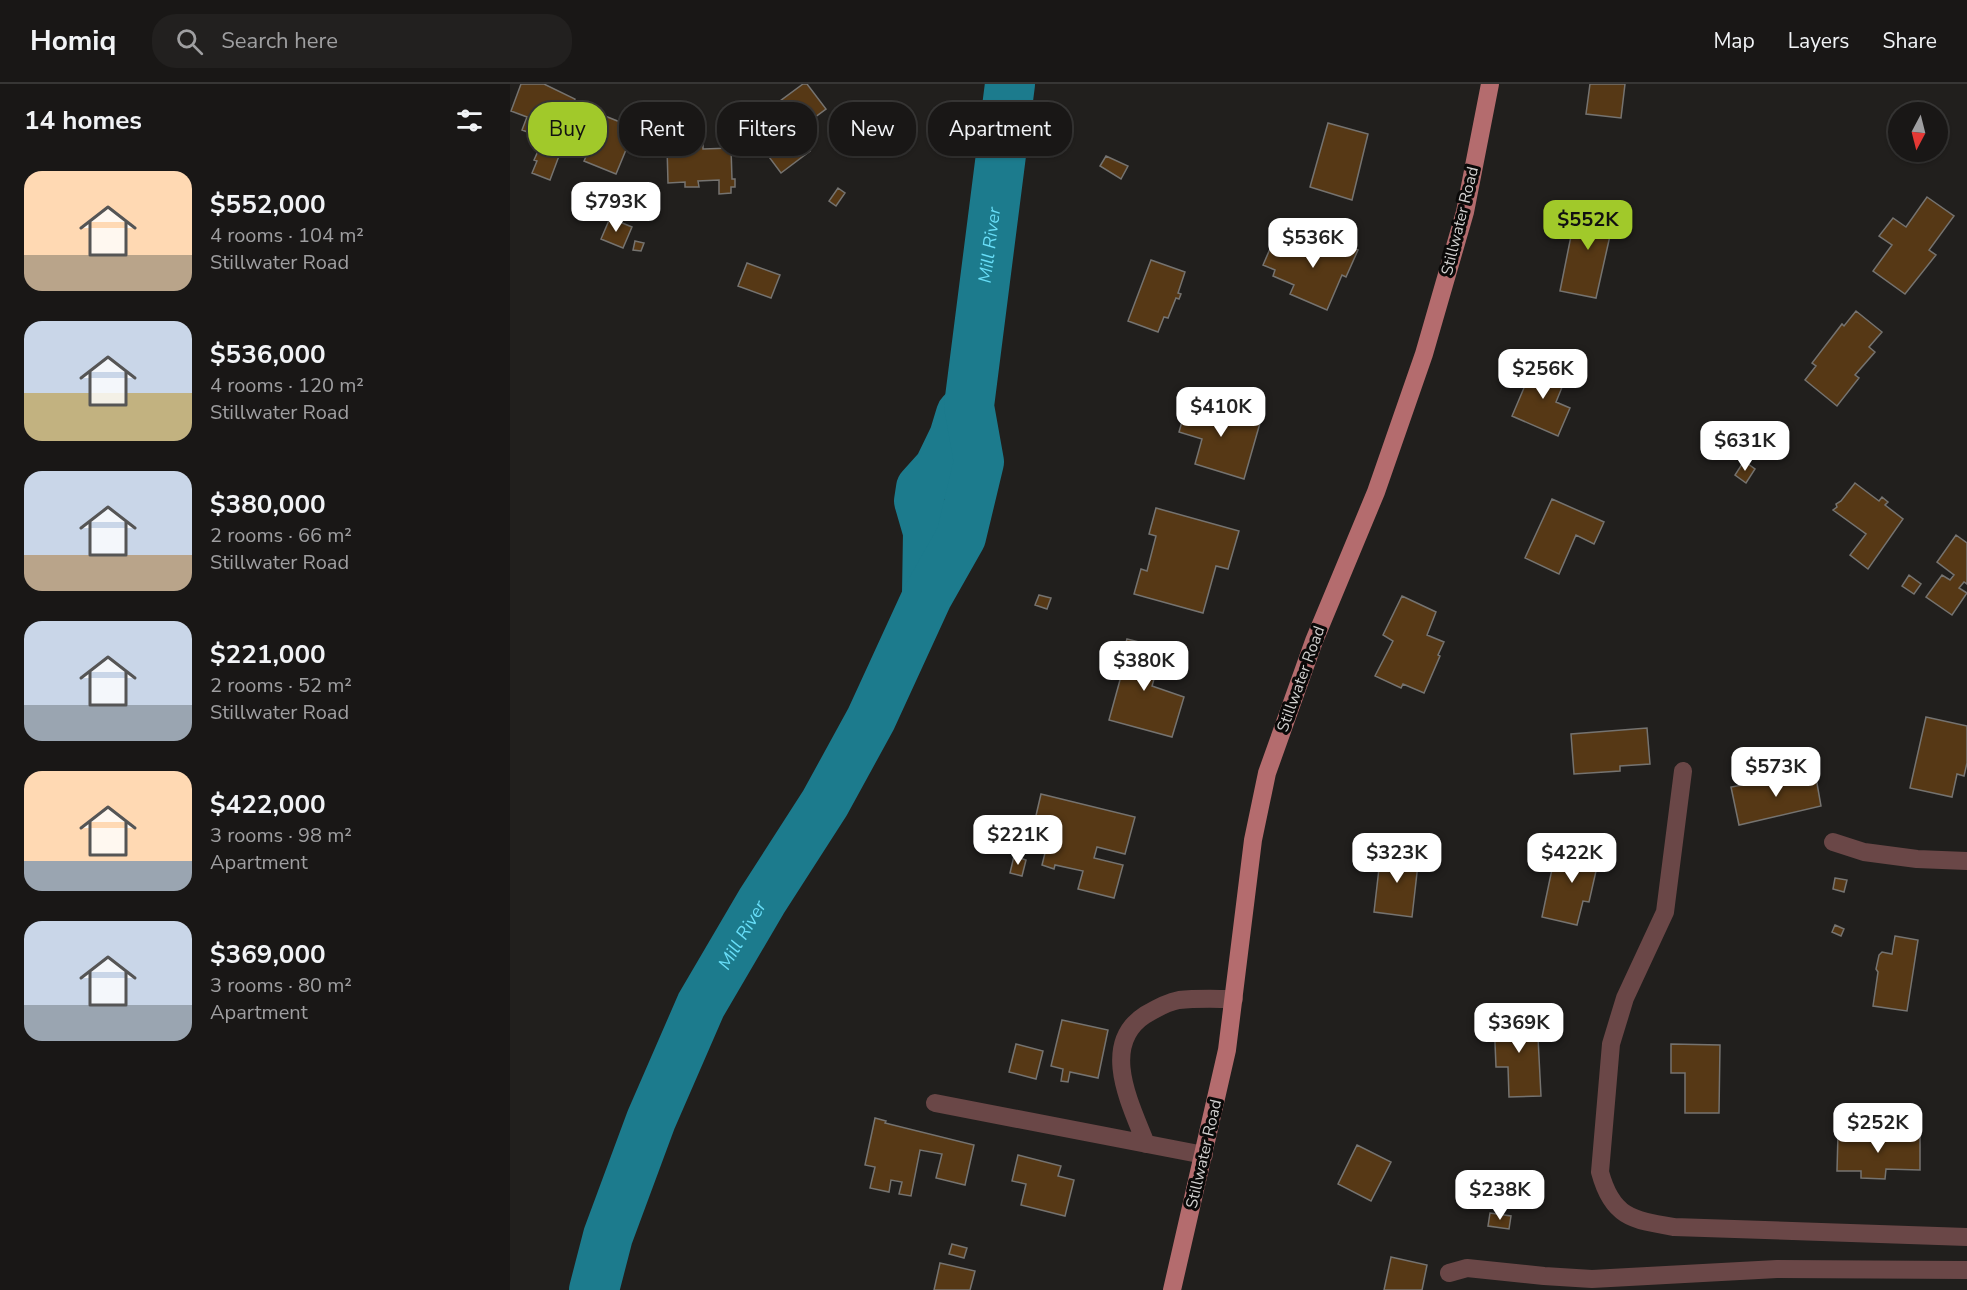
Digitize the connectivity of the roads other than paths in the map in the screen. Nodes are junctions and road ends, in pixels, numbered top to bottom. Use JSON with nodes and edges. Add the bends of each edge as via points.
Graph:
{"nodes":[{"id":1,"x":1490,"y":84,"type":"edge"},
{"id":2,"x":1683,"y":771,"type":"dead end"},
{"id":3,"x":1833,"y":842,"type":"dead end"},
{"id":4,"x":1967,"y":861,"type":"edge"},
{"id":5,"x":1234,"y":999,"type":"junction"},
{"id":6,"x":935,"y":1103,"type":"dead end"},
{"id":7,"x":1146,"y":1144,"type":"junction"},
{"id":8,"x":1204,"y":1155,"type":"junction"},
{"id":9,"x":1967,"y":1237,"type":"edge"},
{"id":10,"x":1967,"y":1270,"type":"edge"},
{"id":11,"x":1449,"y":1273,"type":"dead end"},
{"id":12,"x":1172,"y":1290,"type":"edge"}],
"edges":[{"from":1,"to":5,"type":"main road","name":"Stillwater Road","via":[[1465,213],[1424,354],[1376,492],[1314,641],[1267,773],[1253,840]]},
{"from":2,"to":9,"type":"lane","via":[[1665,912],[1625,998],[1611,1044],[1600,1172],[1605,1191],[1617,1209],[1642,1221],[1674,1227]]},
{"from":3,"to":4,"type":"lane","via":[[1864,852]]},
{"from":5,"to":7,"type":"lane","via":[[1177,1000],[1136,1021],[1125,1036],[1120,1064],[1124,1087]]},
{"from":5,"to":8,"type":"main road","name":"Stillwater Road"},
{"from":6,"to":7,"type":"lane"},
{"from":7,"to":8,"type":"lane"},
{"from":8,"to":12,"type":"main road","name":"Stillwater Road"},
{"from":10,"to":11,"type":"lane","via":[[1777,1269],[1592,1279],[1467,1268]]}]}
